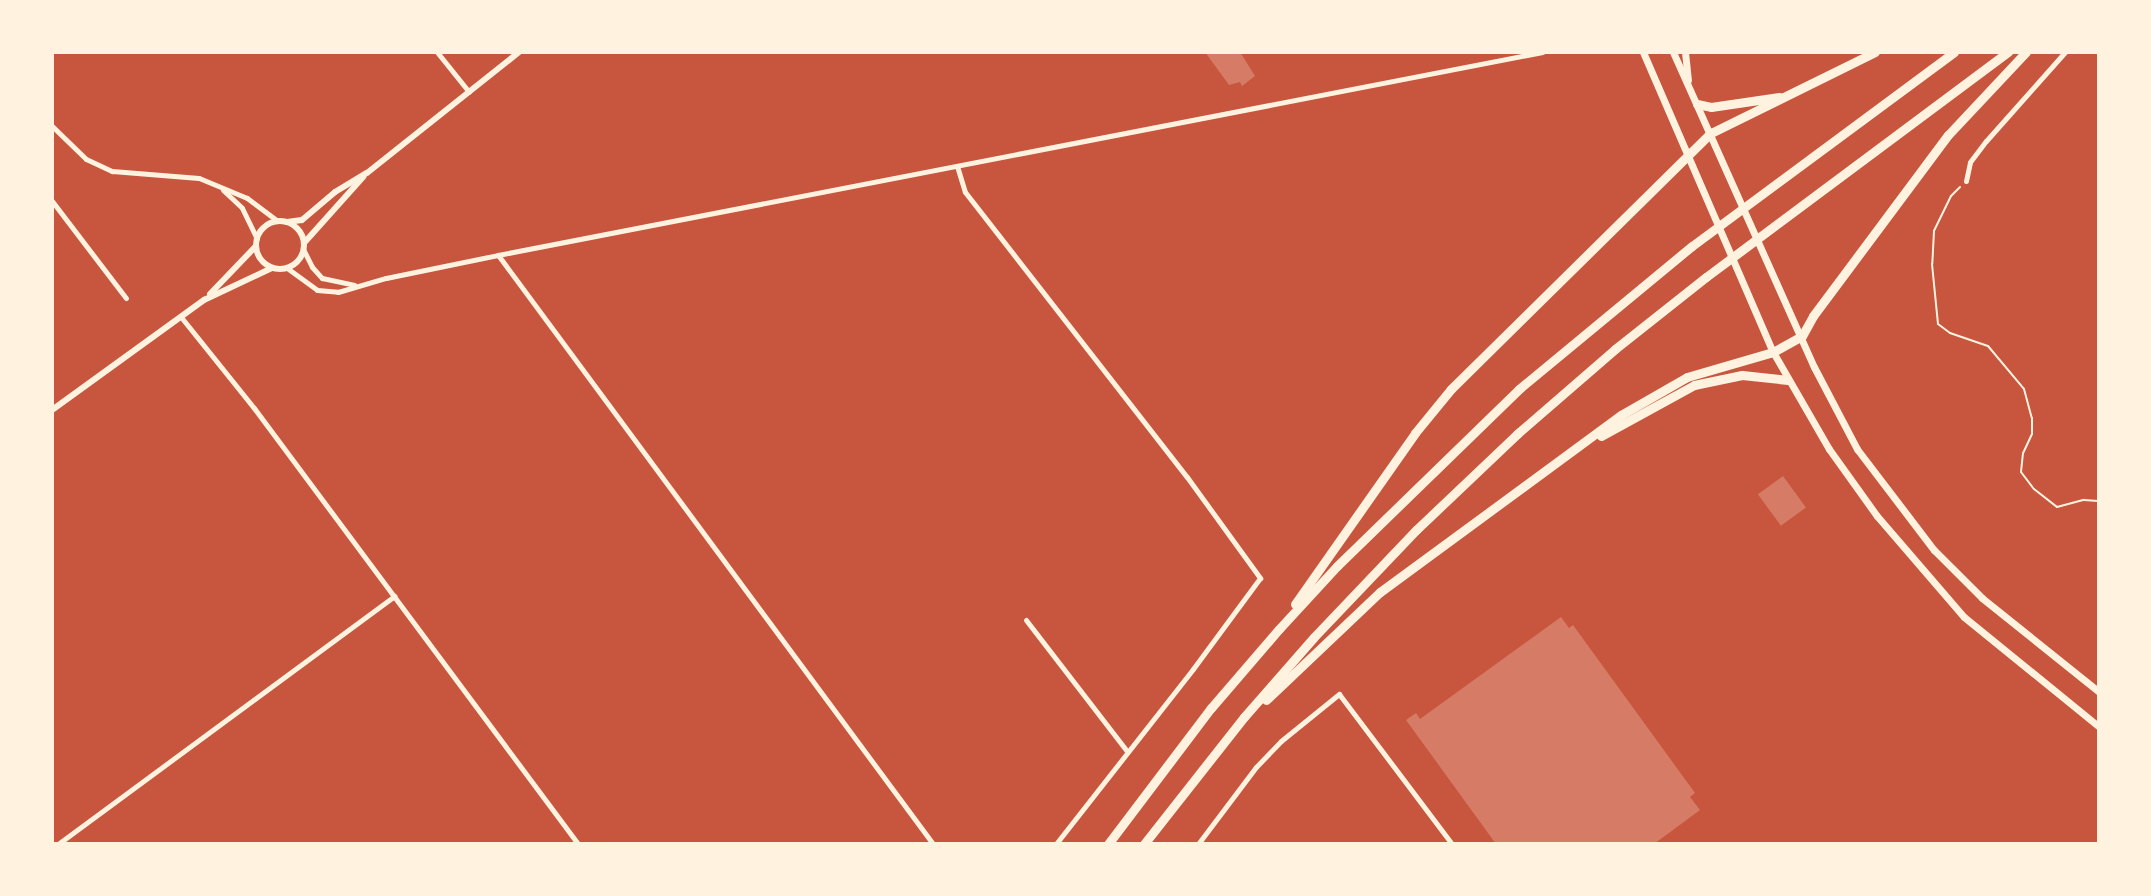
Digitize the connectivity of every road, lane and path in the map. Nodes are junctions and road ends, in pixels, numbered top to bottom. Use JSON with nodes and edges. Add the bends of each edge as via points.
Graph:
{"nodes":[{"id":1,"x":437,"y":52,"type":"edge"},
{"id":2,"x":519,"y":52,"type":"edge"},
{"id":3,"x":1542,"y":52,"type":"edge"},
{"id":4,"x":1643,"y":52,"type":"edge"},
{"id":5,"x":1674,"y":52,"type":"edge"},
{"id":6,"x":1685,"y":52,"type":"edge"},
{"id":7,"x":1875,"y":52,"type":"edge"},
{"id":8,"x":1954,"y":52,"type":"edge"},
{"id":9,"x":2008,"y":52,"type":"edge"},
{"id":10,"x":2026,"y":52,"type":"edge"},
{"id":11,"x":2065,"y":52,"type":"edge"},
{"id":12,"x":1689,"y":88,"type":"junction"},
{"id":13,"x":469,"y":92,"type":"junction"},
{"id":14,"x":1784,"y":97,"type":"junction"},
{"id":15,"x":1698,"y":104,"type":"junction"},
{"id":16,"x":52,"y":126,"type":"edge"},
{"id":17,"x":1711,"y":133,"type":"junction"},
{"id":18,"x":1689,"y":155,"type":"junction"},
{"id":19,"x":957,"y":166,"type":"junction"},
{"id":20,"x":367,"y":173,"type":"junction"},
{"id":21,"x":1966,"y":181,"type":"joint"},
{"id":22,"x":221,"y":188,"type":"junction"},
{"id":23,"x":52,"y":201,"type":"edge"},
{"id":24,"x":277,"y":221,"type":"junction"},
{"id":25,"x":287,"y":222,"type":"junction"},
{"id":26,"x":256,"y":242,"type":"junction"},
{"id":27,"x":304,"y":243,"type":"junction"},
{"id":28,"x":304,"y":251,"type":"junction"},
{"id":29,"x":498,"y":255,"type":"junction"},
{"id":30,"x":272,"y":268,"type":"junction"},
{"id":31,"x":287,"y":268,"type":"junction"},
{"id":32,"x":357,"y":285,"type":"junction"},
{"id":33,"x":126,"y":298,"type":"dead end"},
{"id":34,"x":204,"y":300,"type":"junction"},
{"id":35,"x":181,"y":317,"type":"junction"},
{"id":36,"x":1802,"y":336,"type":"junction"},
{"id":37,"x":1773,"y":352,"type":"junction"},
{"id":38,"x":1788,"y":380,"type":"junction"},
{"id":39,"x":52,"y":410,"type":"edge"},
{"id":40,"x":1557,"y":461,"type":"junction"},
{"id":41,"x":2098,"y":501,"type":"edge"},
{"id":42,"x":394,"y":596,"type":"junction"},
{"id":43,"x":1026,"y":620,"type":"dead end"},
{"id":44,"x":1279,"y":629,"type":"junction"},
{"id":45,"x":2098,"y":691,"type":"edge"},
{"id":46,"x":2098,"y":726,"type":"edge"},
{"id":47,"x":1229,"y":735,"type":"junction"},
{"id":48,"x":1127,"y":751,"type":"junction"},
{"id":49,"x":1199,"y":843,"type":"edge"},
{"id":50,"x":58,"y":844,"type":"edge"},
{"id":51,"x":578,"y":844,"type":"edge"},
{"id":52,"x":933,"y":844,"type":"edge"},
{"id":53,"x":1056,"y":844,"type":"edge"},
{"id":54,"x":1108,"y":844,"type":"edge"},
{"id":55,"x":1144,"y":844,"type":"edge"},
{"id":56,"x":1452,"y":844,"type":"edge"}],
"edges":[{"from":1,"to":13,"type":"street"},
{"from":2,"to":13,"type":"street"},
{"from":3,"to":19,"type":"street"},
{"from":4,"to":18,"type":"main road"},
{"from":5,"to":12,"type":"main road"},
{"from":6,"to":12,"type":"main road"},
{"from":7,"to":14,"type":"highway"},
{"from":8,"to":44,"type":"highway","via":[[1692,246],[1519,389],[1337,566]]},
{"from":9,"to":47,"type":"highway","via":[[1615,349],[1469,479],[1366,580]]},
{"from":10,"to":36,"type":"highway","via":[[1948,135]]},
{"from":11,"to":21,"type":"street","via":[[1986,141],[1970,162]]},
{"from":12,"to":15,"type":"main road"},
{"from":13,"to":20,"type":"street"},
{"from":14,"to":15,"type":"highway","via":[[1711,107]]},
{"from":14,"to":17,"type":"highway"},
{"from":15,"to":17,"type":"main road"},
{"from":16,"to":22,"type":"street","via":[[86,159],[112,171],[199,178]]},
{"from":17,"to":18,"type":"highway"},
{"from":17,"to":36,"type":"main road"},
{"from":18,"to":37,"type":"main road"},
{"from":18,"to":44,"type":"highway","via":[[1451,389],[1415,433]]},
{"from":19,"to":29,"type":"street"},
{"from":19,"to":48,"type":"street","via":[[965,192],[1261,578]]},
{"from":20,"to":25,"type":"street","via":[[302,220]]},
{"from":20,"to":27,"type":"street"},
{"from":21,"to":41,"type":"path","via":[[1951,196],[1934,231],[1938,324],[1988,346],[2024,389],[2032,434],[2020,465],[2034,489],[2057,507]]},
{"from":22,"to":24,"type":"street","via":[[247,198]]},
{"from":22,"to":26,"type":"street","via":[[242,208]]},
{"from":23,"to":33,"type":"street"},
{"from":24,"to":25,"type":"street"},
{"from":24,"to":26,"type":"street","via":[[264,227]]},
{"from":25,"to":27,"type":"street","via":[[299,230]]},
{"from":26,"to":30,"type":"street","via":[[260,260]]},
{"from":26,"to":34,"type":"street"},
{"from":27,"to":28,"type":"street"},
{"from":28,"to":31,"type":"street"},
{"from":28,"to":32,"type":"street","via":[[323,278]]},
{"from":29,"to":32,"type":"street"},
{"from":29,"to":52,"type":"street"},
{"from":30,"to":31,"type":"street"},
{"from":30,"to":34,"type":"street"},
{"from":31,"to":32,"type":"street","via":[[321,292]]},
{"from":34,"to":35,"type":"street"},
{"from":35,"to":39,"type":"street"},
{"from":35,"to":42,"type":"street"},
{"from":36,"to":37,"type":"highway"},
{"from":36,"to":45,"type":"main road","via":[[1857,449],[1925,540],[1982,598]]},
{"from":37,"to":38,"type":"main road"},
{"from":37,"to":40,"type":"highway","via":[[1672,384]]},
{"from":38,"to":40,"type":"highway","via":[[1742,375],[1694,385]]},
{"from":38,"to":46,"type":"main road","via":[[1877,516],[1952,605]]},
{"from":40,"to":47,"type":"highway","via":[[1360,609]]},
{"from":42,"to":50,"type":"street"},
{"from":42,"to":51,"type":"street"},
{"from":43,"to":48,"type":"street"},
{"from":44,"to":54,"type":"highway","via":[[1211,708]]},
{"from":47,"to":55,"type":"highway"},
{"from":48,"to":53,"type":"street"},
{"from":49,"to":56,"type":"street","via":[[1281,741],[1339,694]]}]}
